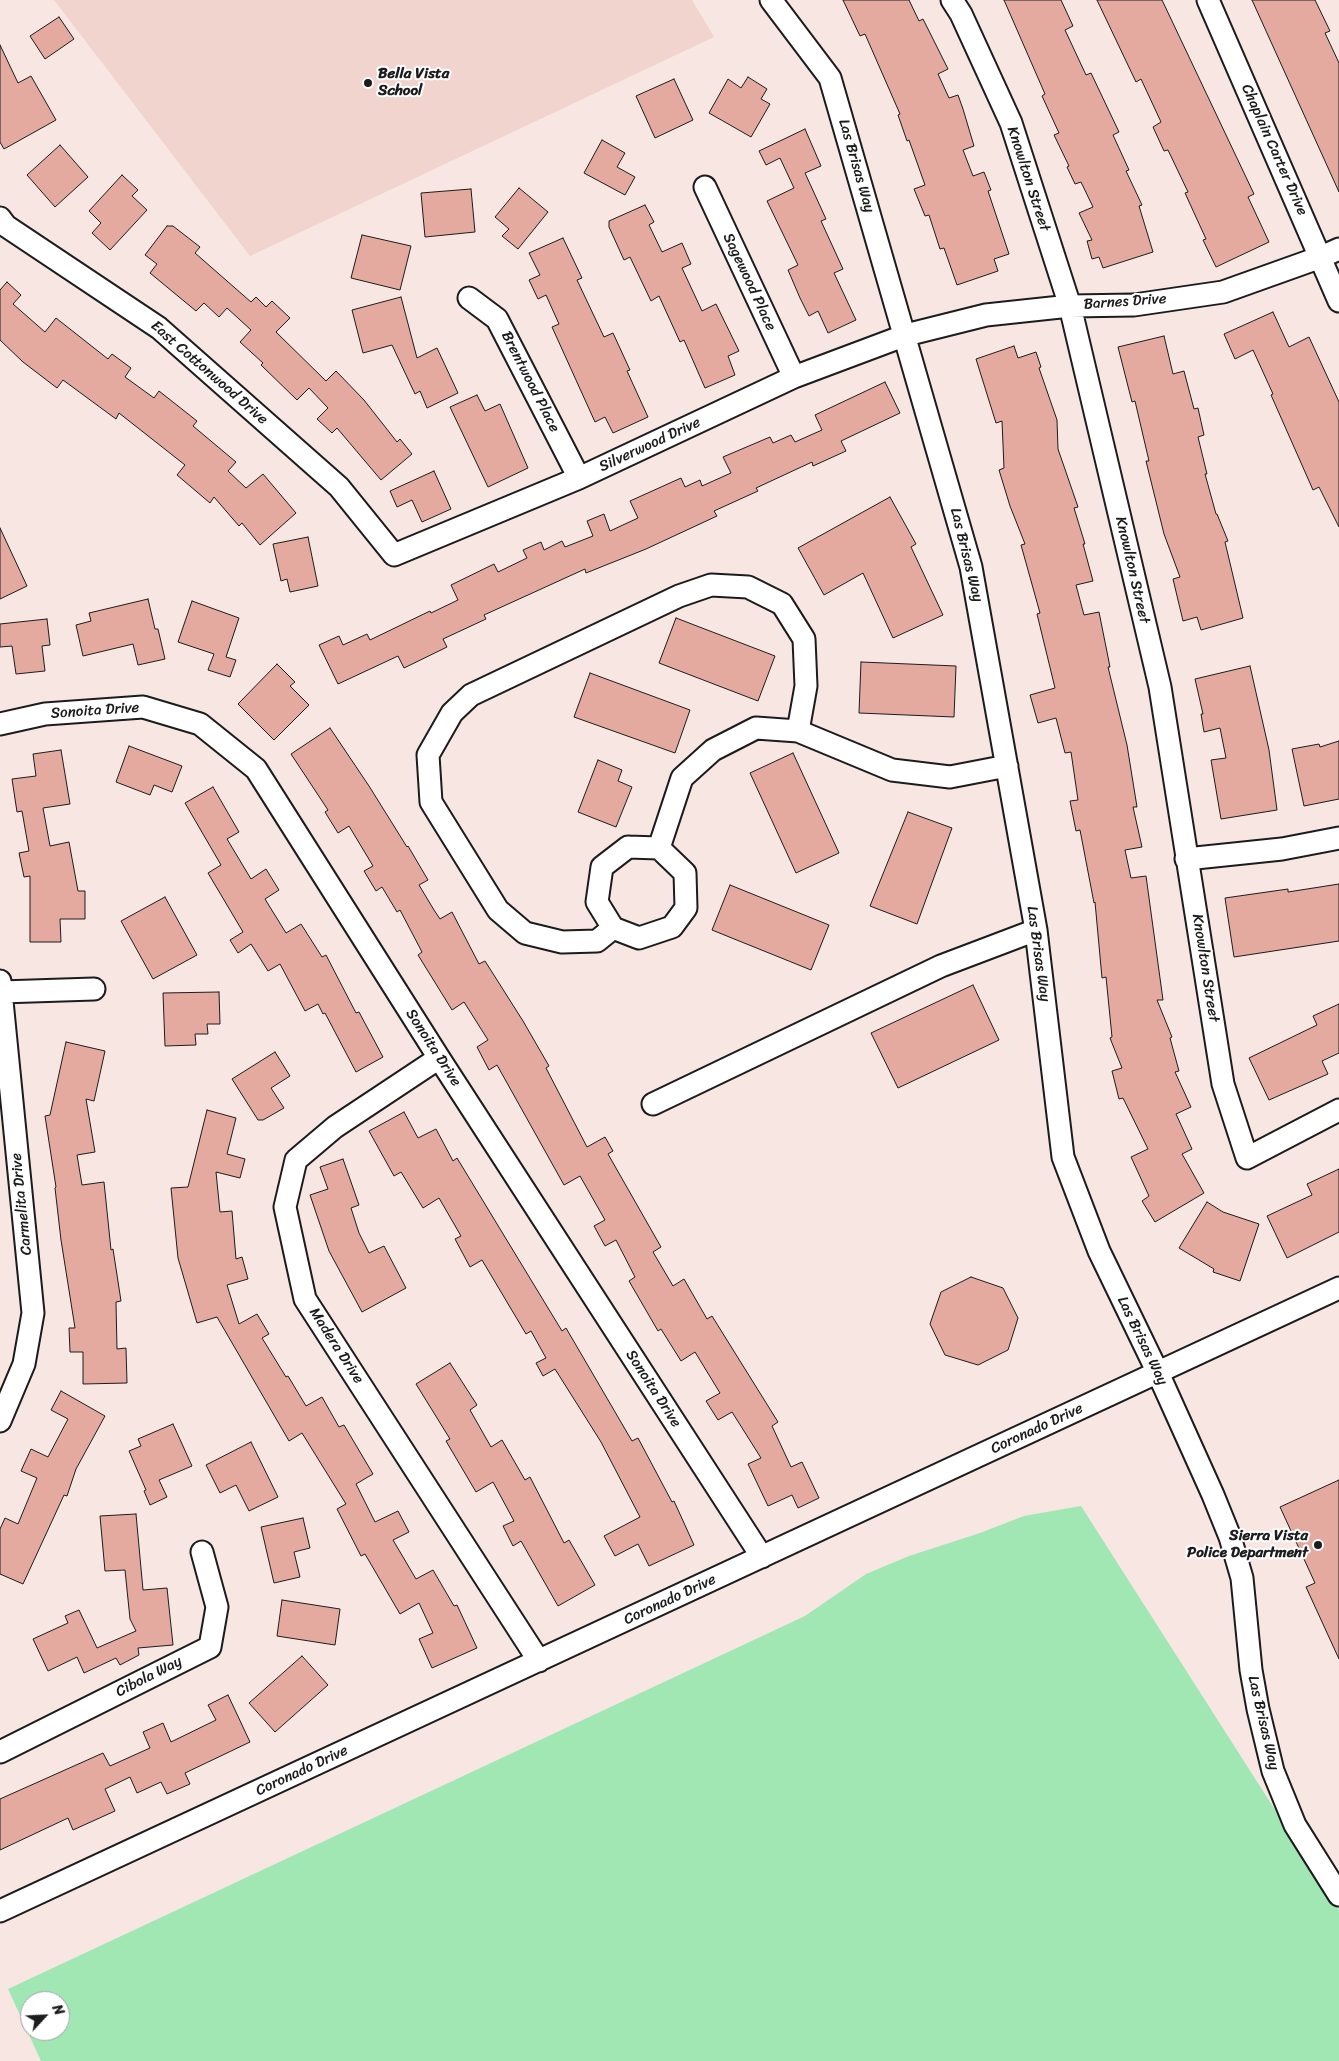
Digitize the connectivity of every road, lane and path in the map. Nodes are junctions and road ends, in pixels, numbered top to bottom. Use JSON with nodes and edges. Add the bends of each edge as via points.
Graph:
{"nodes":[{"id":1,"x":771,"y":0,"type":"edge"},
{"id":2,"x":952,"y":0,"type":"edge"},
{"id":3,"x":1208,"y":0,"type":"edge"},
{"id":4,"x":704,"y":187,"type":"dead end"},
{"id":5,"x":0,"y":218,"type":"edge"},
{"id":6,"x":1330,"y":253,"type":"edge"},
{"id":7,"x":469,"y":298,"type":"dead end"},
{"id":8,"x":1339,"y":301,"type":"edge"},
{"id":9,"x":1070,"y":306,"type":"junction"},
{"id":10,"x":906,"y":334,"type":"junction"},
{"id":11,"x":794,"y":378,"type":"junction"},
{"id":12,"x":579,"y":478,"type":"junction"},
{"id":13,"x":394,"y":555,"type":"joint"},
{"id":14,"x":0,"y":724,"type":"edge"},
{"id":15,"x":798,"y":731,"type":"junction"},
{"id":16,"x":1007,"y":766,"type":"junction"},
{"id":17,"x":1339,"y":838,"type":"edge"},
{"id":18,"x":659,"y":848,"type":"junction"},
{"id":19,"x":1186,"y":859,"type":"junction"},
{"id":20,"x":614,"y":928,"type":"junction"},
{"id":21,"x":1036,"y":930,"type":"junction"},
{"id":22,"x":0,"y":987,"type":"edge"},
{"id":23,"x":94,"y":989,"type":"dead end"},
{"id":24,"x":439,"y":1058,"type":"junction"},
{"id":25,"x":652,"y":1104,"type":"dead end"},
{"id":26,"x":1339,"y":1110,"type":"edge"},
{"id":27,"x":1339,"y":1288,"type":"edge"},
{"id":28,"x":1158,"y":1373,"type":"junction"},
{"id":29,"x":0,"y":1421,"type":"edge"},
{"id":30,"x":202,"y":1552,"type":"dead end"},
{"id":31,"x":762,"y":1558,"type":"junction"},
{"id":32,"x":539,"y":1661,"type":"junction"},
{"id":33,"x":0,"y":1752,"type":"edge"},
{"id":34,"x":1339,"y":1895,"type":"edge"},
{"id":35,"x":0,"y":1911,"type":"edge"}],
"edges":[{"from":1,"to":10,"type":"street","name":"Las Brisas Way","via":[[830,78]]},
{"from":2,"to":9,"type":"street","name":"Knowlton Street","via":[[1011,123]]},
{"from":3,"to":6,"type":"street","name":"Chaplain Carter Drive"},
{"from":4,"to":11,"type":"street","name":"Sagewood Place"},
{"from":5,"to":13,"type":"street","name":"East Cottonwood Drive","via":[[6,226],[159,328],[339,487]]},
{"from":6,"to":8,"type":"street","name":"Chaplain Carter Drive"},
{"from":6,"to":9,"type":"street","name":"Barnes Drive","via":[[1223,292],[1134,304]]},
{"from":7,"to":12,"type":"street","name":"Brentwood Place","via":[[497,319]]},
{"from":9,"to":10,"type":"street","name":"Barnes Drive","via":[[986,315]]},
{"from":9,"to":19,"type":"street","name":"Knowlton Street","via":[[1160,687]]},
{"from":10,"to":11,"type":"street","name":"Silverwood Drive"},
{"from":10,"to":16,"type":"street","name":"Las Brisas Way","via":[[971,567]]},
{"from":11,"to":12,"type":"street","name":"Silverwood Drive"},
{"from":12,"to":13,"type":"street","name":"Silverwood Drive"},
{"from":14,"to":24,"type":"street","name":"Sonoita Drive","via":[[45,714],[143,707],[200,724],[256,769]]},
{"from":15,"to":16,"type":"street","via":[[892,770],[950,777]]},
{"from":15,"to":18,"type":"street","via":[[756,728],[713,750],[682,778]]},
{"from":15,"to":20,"type":"street","via":[[806,686],[804,640],[782,604],[748,587],[711,585],[679,596],[471,695],[452,712],[428,756],[431,802],[498,910],[525,933],[562,942],[597,941]]},
{"from":16,"to":21,"type":"street","name":"Las Brisas Way"},
{"from":17,"to":19,"type":"street","via":[[1282,849]]},
{"from":18,"to":20,"type":"street","via":[[628,847],[602,868],[597,902]]},
{"from":18,"to":20,"type":"street","via":[[685,873],[686,908],[672,927],[639,938]]},
{"from":19,"to":26,"type":"street","name":"Knowlton Street","via":[[1223,1084],[1247,1158]]},
{"from":21,"to":25,"type":"street","via":[[941,966]]},
{"from":21,"to":28,"type":"street","name":"Las Brisas Way","via":[[1063,1157],[1099,1251]]},
{"from":22,"to":23,"type":"street"},
{"from":22,"to":29,"type":"street","name":"Carmelita Drive","via":[[33,1313],[24,1364]]},
{"from":24,"to":31,"type":"street","name":"Sonoita Drive"},
{"from":24,"to":32,"type":"street","name":"Madera Drive","via":[[335,1128],[296,1160],[285,1207],[305,1298]]},
{"from":27,"to":28,"type":"street","name":"Coronado Drive"},
{"from":28,"to":31,"type":"street","name":"Coronado Drive"},
{"from":28,"to":34,"type":"street","name":"Las Brisas Way","via":[[1213,1495],[1242,1578],[1251,1670],[1273,1771],[1295,1825]]},
{"from":30,"to":33,"type":"street","name":"Cibola Way","via":[[218,1607],[210,1647]]},
{"from":31,"to":32,"type":"street","name":"Coronado Drive"},
{"from":32,"to":35,"type":"street","name":"Coronado Drive"}]}
